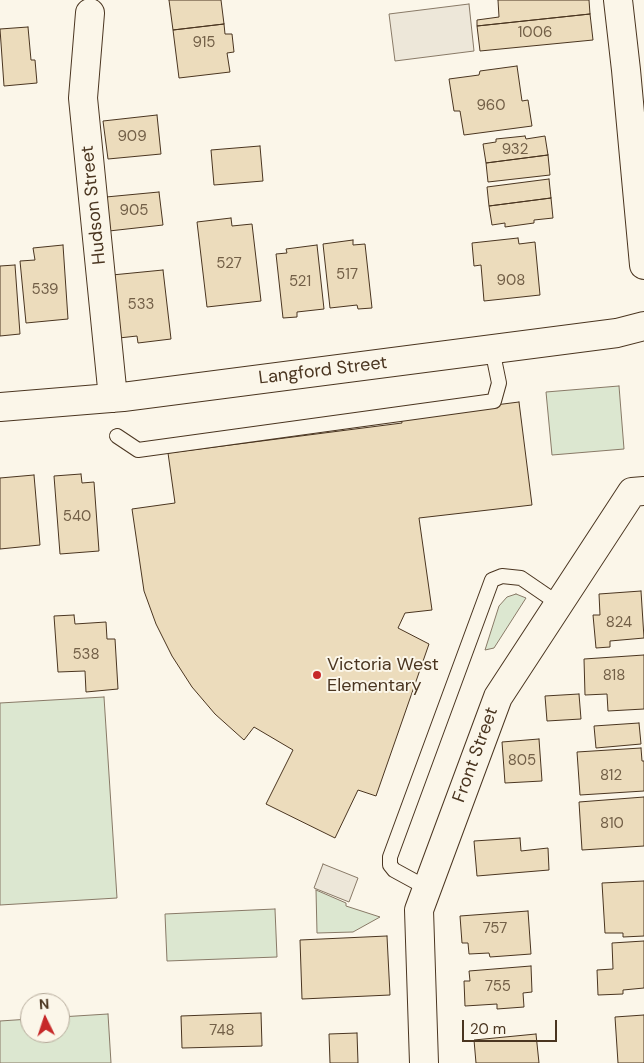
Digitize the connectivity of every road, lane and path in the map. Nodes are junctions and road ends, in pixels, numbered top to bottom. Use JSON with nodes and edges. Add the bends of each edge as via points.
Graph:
{"nodes":[{"id":1,"x":618,"y":0,"type":"edge"},
{"id":2,"x":90,"y":13,"type":"dead end"},
{"id":3,"x":644,"y":45,"type":"edge"},
{"id":4,"x":626,"y":70,"type":"junction"},
{"id":5,"x":644,"y":265,"type":"edge"},
{"id":6,"x":644,"y":326,"type":"edge"},
{"id":7,"x":492,"y":349,"type":"junction"},
{"id":8,"x":113,"y":398,"type":"junction"},
{"id":9,"x":0,"y":407,"type":"edge"},
{"id":10,"x":117,"y":436,"type":"dead end"},
{"id":11,"x":644,"y":491,"type":"edge"},
{"id":12,"x":559,"y":604,"type":"junction"},
{"id":13,"x":427,"y":888,"type":"junction"},
{"id":14,"x":424,"y":1063,"type":"edge"}],
"edges":[{"from":1,"to":4,"type":"street"},
{"from":2,"to":8,"type":"street","name":"Hudson Street","via":[[83,98]]},
{"from":3,"to":4,"type":"street"},
{"from":4,"to":5,"type":"street"},
{"from":6,"to":7,"type":"street","name":"Langford Street","via":[[617,333]]},
{"from":7,"to":8,"type":"street","name":"Langford Street"},
{"from":7,"to":10,"type":"lane","via":[[500,383],[494,401],[138,450]]},
{"from":8,"to":9,"type":"street","name":"Langford Street"},
{"from":11,"to":12,"type":"street","name":"Front Street","via":[[632,492]]},
{"from":12,"to":13,"type":"street","name":"Front Street","via":[[498,696]]},
{"from":12,"to":13,"type":"lane","via":[[521,578],[502,576],[492,580],[390,857],[394,870]]},
{"from":13,"to":14,"type":"street","name":"Front Street","via":[[419,910]]}]}
